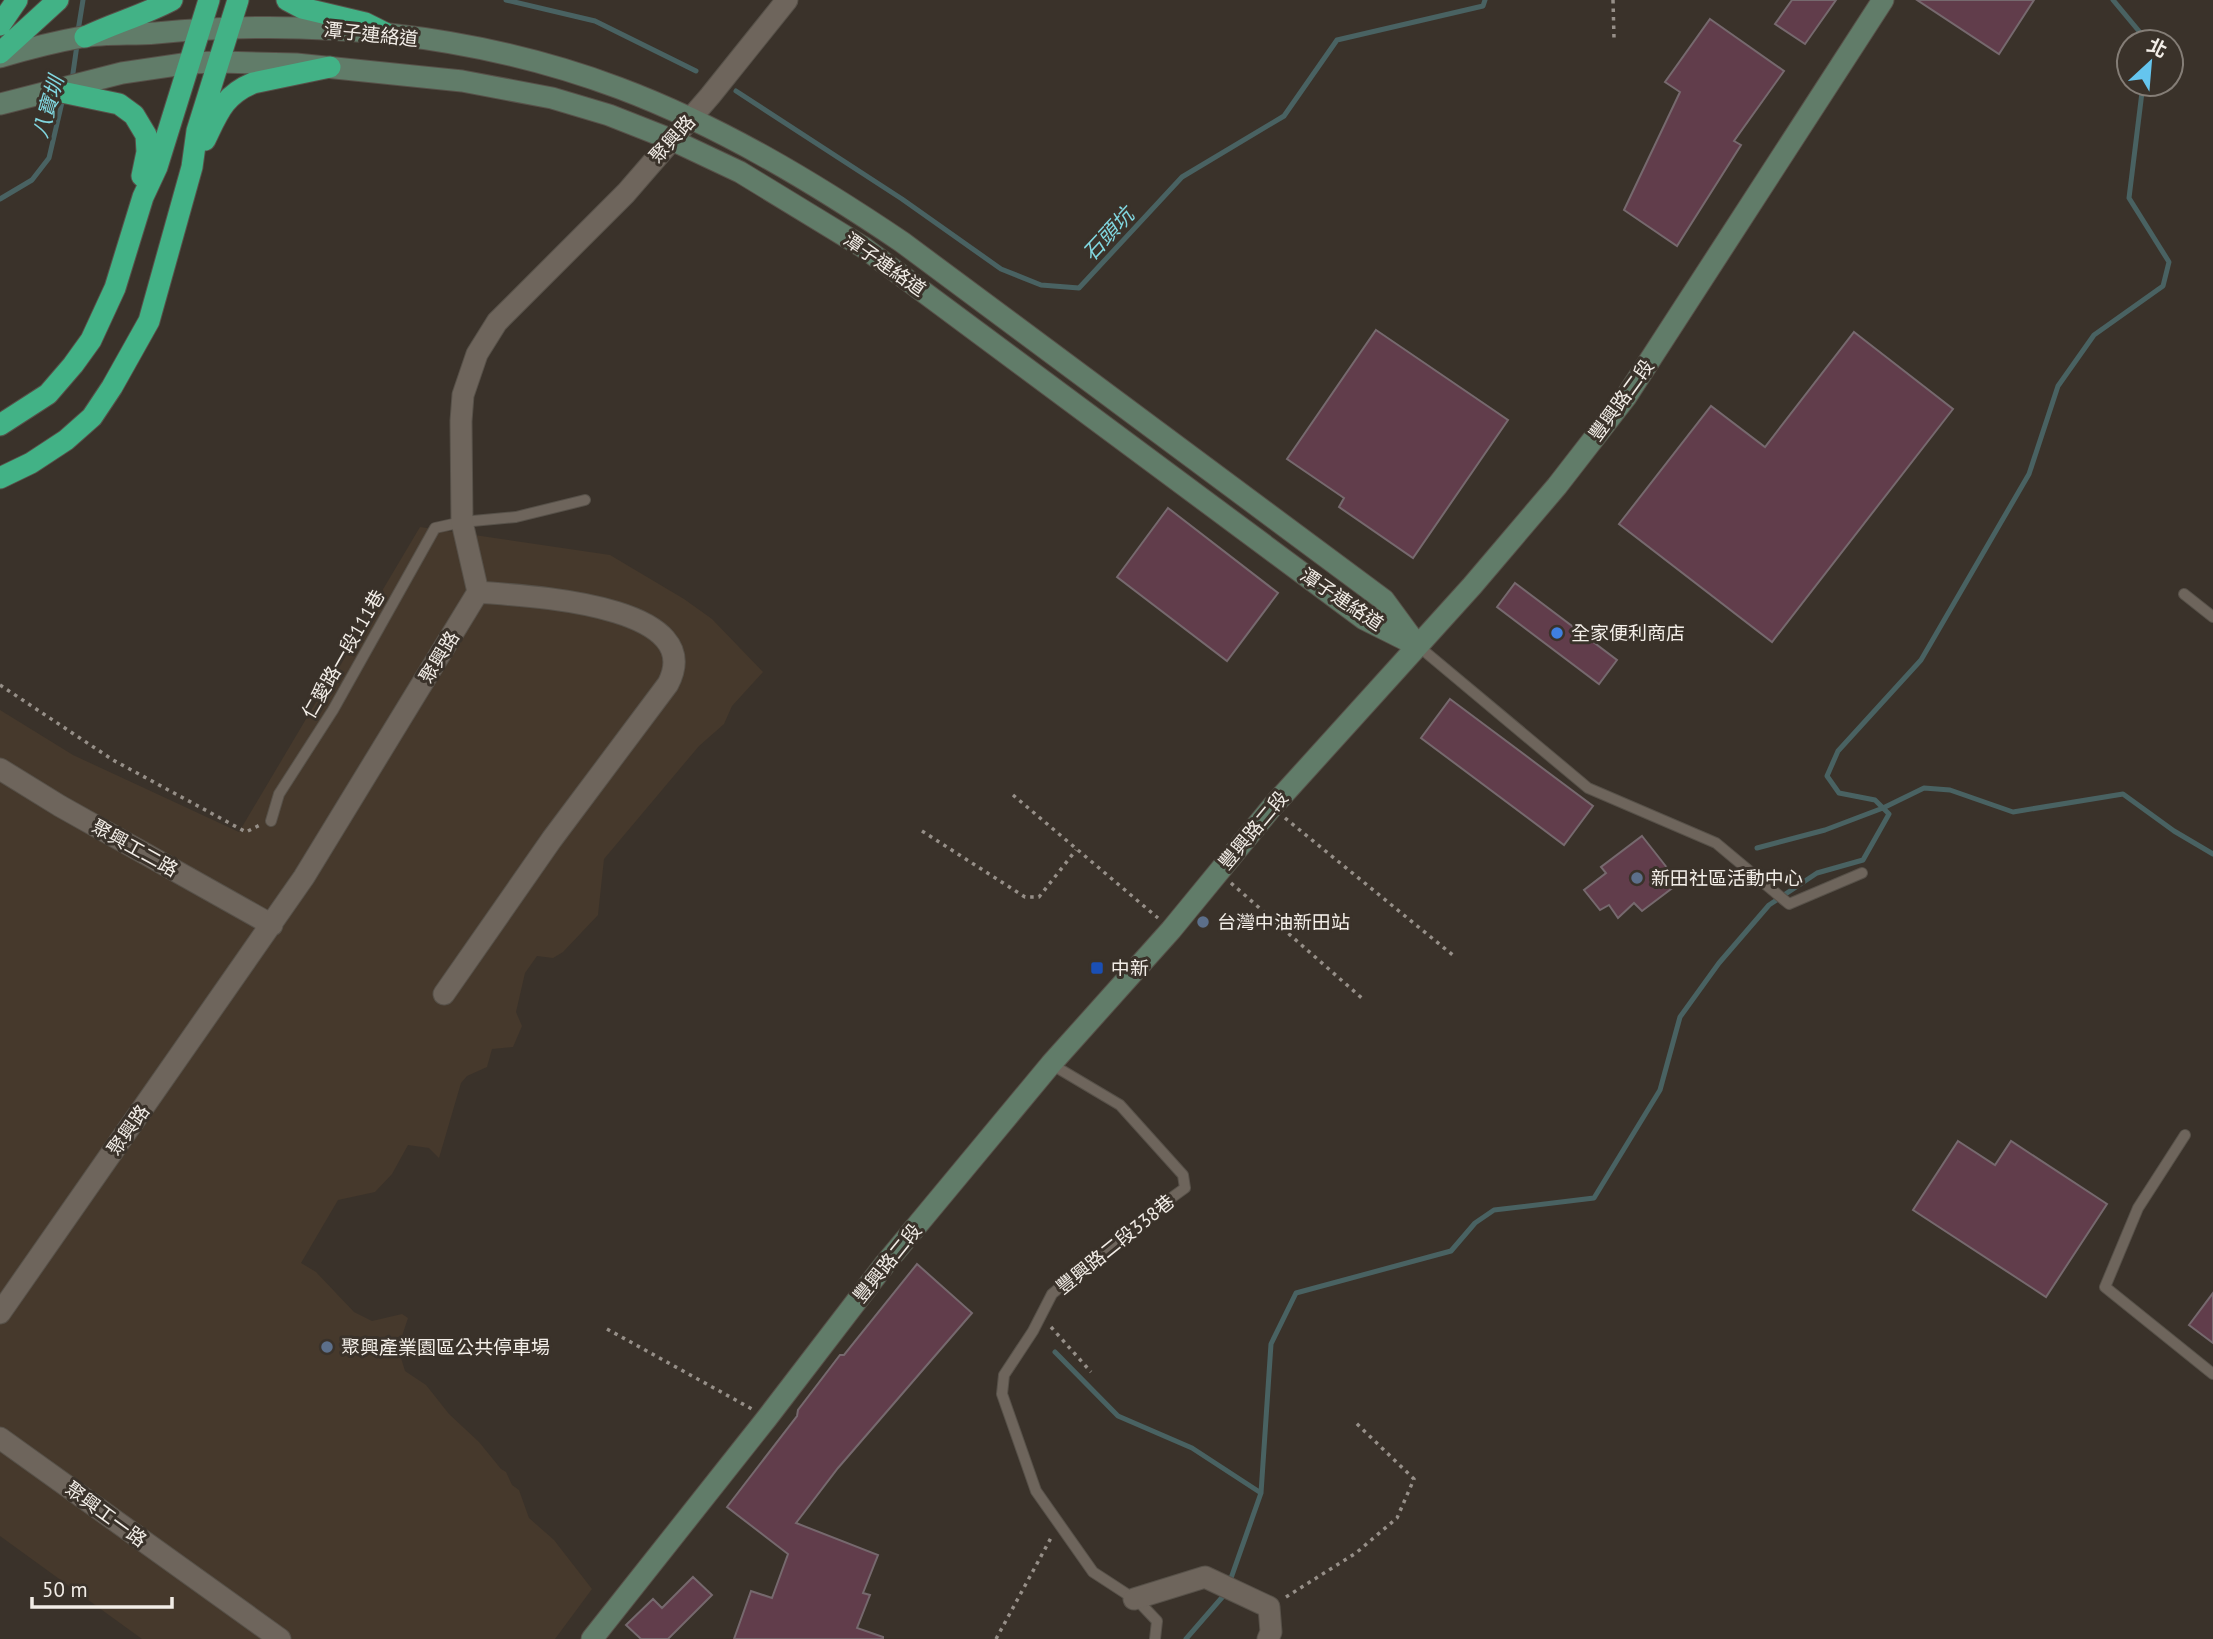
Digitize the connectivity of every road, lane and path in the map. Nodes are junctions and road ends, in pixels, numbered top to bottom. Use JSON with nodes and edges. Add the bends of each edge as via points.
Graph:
{"nodes":[{"id":1,"x":17,"y":0,"type":"edge"},
{"id":2,"x":58,"y":0,"type":"edge"},
{"id":3,"x":172,"y":0,"type":"edge"},
{"id":4,"x":209,"y":0,"type":"edge"},
{"id":5,"x":238,"y":0,"type":"edge"},
{"id":6,"x":287,"y":0,"type":"edge"},
{"id":7,"x":787,"y":0,"type":"edge"},
{"id":8,"x":1613,"y":0,"type":"edge"},
{"id":9,"x":1883,"y":0,"type":"edge"},
{"id":10,"x":0,"y":25,"type":"edge"},
{"id":11,"x":230,"y":26,"type":"junction"},
{"id":12,"x":202,"y":28,"type":"junction"},
{"id":13,"x":385,"y":33,"type":"junction"},
{"id":14,"x":85,"y":37,"type":"junction"},
{"id":15,"x":1614,"y":38,"type":"dead end"},
{"id":16,"x":0,"y":55,"type":"edge"},
{"id":17,"x":220,"y":62,"type":"junction"},
{"id":18,"x":190,"y":63,"type":"junction"},
{"id":19,"x":330,"y":67,"type":"junction"},
{"id":20,"x":57,"y":91,"type":"junction"},
{"id":21,"x":0,"y":104,"type":"edge"},
{"id":22,"x":690,"y":118,"type":"junction"},
{"id":23,"x":670,"y":139,"type":"junction"},
{"id":24,"x":191,"y":167,"type":"junction"},
{"id":25,"x":142,"y":197,"type":"junction"},
{"id":26,"x":0,"y":425,"type":"edge"},
{"id":27,"x":0,"y":478,"type":"edge"},
{"id":28,"x":585,"y":500,"type":"dead end"},
{"id":29,"x":461,"y":522,"type":"junction"},
{"id":30,"x":478,"y":592,"type":"junction"},
{"id":31,"x":2184,"y":594,"type":"dead end"},
{"id":32,"x":2213,"y":617,"type":"edge"},
{"id":33,"x":1417,"y":645,"type":"junction"},
{"id":34,"x":0,"y":685,"type":"edge"},
{"id":35,"x":0,"y":769,"type":"edge"},
{"id":36,"x":1013,"y":795,"type":"dead end"},
{"id":37,"x":1272,"y":807,"type":"junction"},
{"id":38,"x":271,"y":821,"type":"joint"},
{"id":39,"x":922,"y":831,"type":"dead end"},
{"id":40,"x":1077,"y":849,"type":"junction"},
{"id":41,"x":1218,"y":872,"type":"junction"},
{"id":42,"x":1862,"y":873,"type":"dead end"},
{"id":43,"x":272,"y":925,"type":"junction"},
{"id":44,"x":1171,"y":930,"type":"junction"},
{"id":45,"x":1454,"y":956,"type":"dead end"},
{"id":46,"x":444,"y":994,"type":"dead end"},
{"id":47,"x":1364,"y":1000,"type":"dead end"},
{"id":48,"x":1051,"y":1064,"type":"junction"},
{"id":49,"x":2185,"y":1135,"type":"dead end"},
{"id":50,"x":0,"y":1313,"type":"edge"},
{"id":51,"x":1041,"y":1315,"type":"junction"},
{"id":52,"x":607,"y":1329,"type":"dead end"},
{"id":53,"x":1091,"y":1372,"type":"dead end"},
{"id":54,"x":2213,"y":1374,"type":"edge"},
{"id":55,"x":767,"y":1418,"type":"junction"},
{"id":56,"x":1355,"y":1422,"type":"dead end"},
{"id":57,"x":0,"y":1438,"type":"edge"},
{"id":58,"x":1058,"y":1522,"type":"junction"},
{"id":59,"x":1135,"y":1599,"type":"junction"},
{"id":60,"x":1269,"y":1607,"type":"junction"},
{"id":61,"x":280,"y":1639,"type":"edge"},
{"id":62,"x":592,"y":1639,"type":"edge"},
{"id":63,"x":996,"y":1639,"type":"edge"},
{"id":64,"x":1155,"y":1639,"type":"edge"},
{"id":65,"x":1268,"y":1639,"type":"edge"}],
"edges":[{"from":1,"to":10,"type":"highway"},
{"from":2,"to":16,"type":"highway"},
{"from":3,"to":14,"type":"highway"},
{"from":4,"to":12,"type":"highway"},
{"from":5,"to":11,"type":"highway"},
{"from":6,"to":13,"type":"highway"},
{"from":7,"to":22,"type":"street","name":"聚興路"},
{"from":8,"to":15,"type":"path"},
{"from":9,"to":33,"type":"street","name":"豐興路二段","via":[[1626,397],[1557,486]]},
{"from":11,"to":12,"type":"street","name":"潭子連絡道"},
{"from":11,"to":13,"type":"street","name":"潭子連絡道"},
{"from":11,"to":17,"type":"highway"},
{"from":12,"to":14,"type":"street","name":"潭子連絡道"},
{"from":12,"to":18,"type":"highway"},
{"from":13,"to":22,"type":"street","name":"潭子連絡道","via":[[539,63],[622,89]]},
{"from":14,"to":16,"type":"street","name":"潭子連絡道"},
{"from":17,"to":18,"type":"street","name":"潭子連絡道"},
{"from":17,"to":19,"type":"street","name":"潭子連絡道"},
{"from":17,"to":24,"type":"highway","via":[[197,131]]},
{"from":18,"to":20,"type":"street","name":"潭子連絡道","via":[[122,73]]},
{"from":18,"to":25,"type":"highway","via":[[157,167]]},
{"from":19,"to":23,"type":"street","name":"潭子連絡道","via":[[507,88],[592,108]]},
{"from":19,"to":24,"type":"highway","via":[[253,83],[233,94],[223,104]]},
{"from":20,"to":21,"type":"street","name":"潭子連絡道"},
{"from":20,"to":25,"type":"highway","via":[[119,104],[134,115],[146,135]]},
{"from":22,"to":23,"type":"street","name":"聚興路"},
{"from":22,"to":33,"type":"street","name":"潭子連絡道","via":[[826,191],[902,242],[1384,600]]},
{"from":23,"to":29,"type":"street","name":"聚興路","via":[[626,193],[497,322],[477,354],[463,395]]},
{"from":23,"to":33,"type":"street","name":"潭子連絡道","via":[[740,172],[863,247],[1364,619]]},
{"from":24,"to":27,"type":"highway","via":[[149,321],[112,387],[92,417],[66,440]]},
{"from":25,"to":26,"type":"highway","via":[[115,288],[91,340],[48,394]]},
{"from":28,"to":29,"type":"lane","name":"仁愛路一段111巷","via":[[516,517]]},
{"from":29,"to":30,"type":"street","name":"聚興路"},
{"from":29,"to":38,"type":"lane","name":"仁愛路一段111巷","via":[[435,528],[333,710],[279,794]]},
{"from":30,"to":43,"type":"street","name":"聚興路"},
{"from":30,"to":46,"type":"street","via":[[561,600],[644,622],[666,642],[675,671]]},
{"from":31,"to":32,"type":"lane"},
{"from":33,"to":37,"type":"street","name":"豐興路二段"},
{"from":33,"to":42,"type":"lane","via":[[1588,788],[1716,843],[1789,904]]},
{"from":34,"to":38,"type":"path","via":[[113,760],[246,832]]},
{"from":35,"to":43,"type":"street","name":"聚興工二路"},
{"from":36,"to":40,"type":"path"},
{"from":37,"to":41,"type":"street","name":"豐興路二段"},
{"from":37,"to":45,"type":"path"},
{"from":39,"to":40,"type":"path","via":[[1026,897],[1039,897]]},
{"from":40,"to":44,"type":"path"},
{"from":41,"to":44,"type":"street","name":"豐興路二段"},
{"from":41,"to":47,"type":"path"},
{"from":43,"to":50,"type":"street","name":"聚興路"},
{"from":44,"to":48,"type":"street","name":"豐興路二段"},
{"from":48,"to":51,"type":"lane","name":"豐興路二段338巷","via":[[1120,1105],[1183,1175],[1185,1188],[1052,1294]]},
{"from":48,"to":55,"type":"street","name":"豐興路二段","via":[[885,1264]]},
{"from":49,"to":54,"type":"lane","via":[[2138,1208],[2105,1287]]},
{"from":51,"to":53,"type":"path"},
{"from":51,"to":58,"type":"lane","name":"豐興路二段338巷","via":[[1003,1375],[1002,1394],[1036,1491]]},
{"from":52,"to":55,"type":"path"},
{"from":55,"to":62,"type":"street","name":"豐興路二段"},
{"from":56,"to":60,"type":"path","via":[[1414,1479],[1397,1518],[1356,1553]]},
{"from":57,"to":61,"type":"street","name":"聚興工一路"},
{"from":58,"to":59,"type":"lane","name":"豐興路二段338巷","via":[[1093,1572]]},
{"from":58,"to":63,"type":"path"},
{"from":59,"to":60,"type":"street","via":[[1205,1577]]},
{"from":59,"to":64,"type":"lane","name":"豐興路二段338巷","via":[[1157,1620]]},
{"from":60,"to":65,"type":"street"}]}
